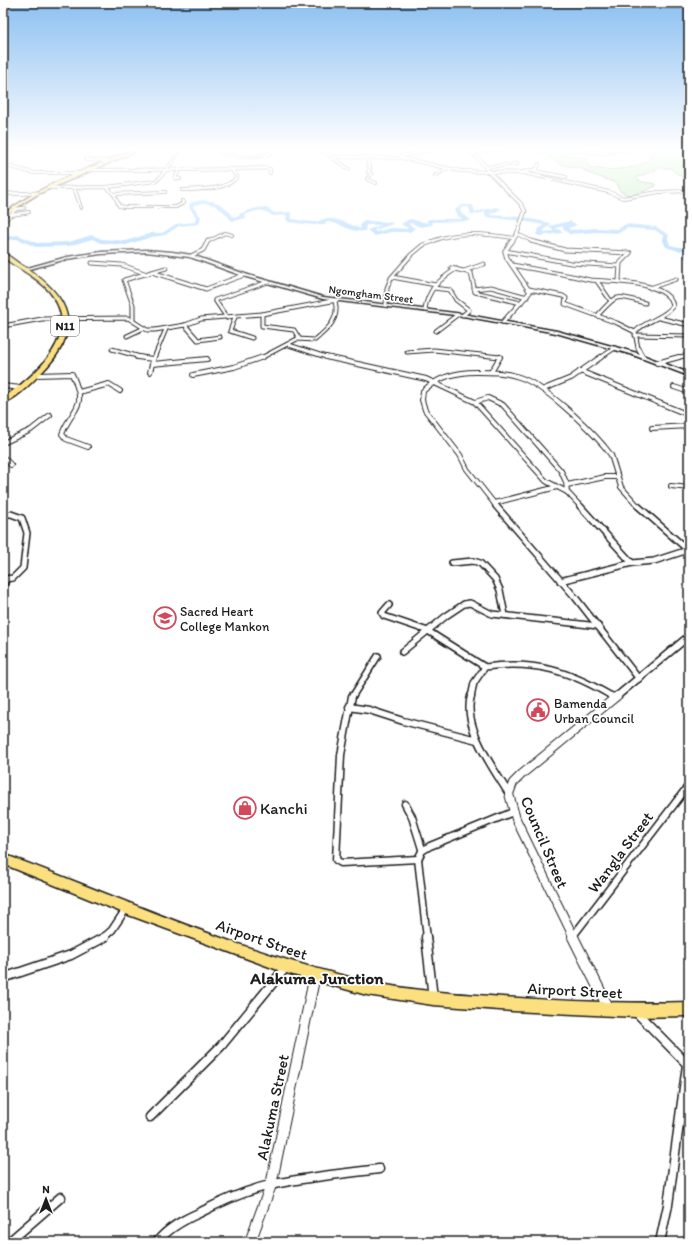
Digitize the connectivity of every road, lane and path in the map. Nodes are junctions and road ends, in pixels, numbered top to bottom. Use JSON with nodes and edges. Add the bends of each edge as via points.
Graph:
{"nodes":[{"id":1,"x":15,"y":207,"type":"edge"},
{"id":2,"x":524,"y":207,"type":"edge"},
{"id":3,"x":24,"y":208,"type":"dead end"},
{"id":4,"x":29,"y":212,"type":"dead end"},
{"id":5,"x":11,"y":215,"type":"junction"},
{"id":6,"x":3,"y":217,"type":"edge"},
{"id":7,"x":3,"y":223,"type":"edge"},
{"id":8,"x":517,"y":234,"type":"junction"},
{"id":9,"x":232,"y":235,"type":"dead end"},
{"id":10,"x":514,"y":238,"type":"junction"},
{"id":11,"x":505,"y":251,"type":"junction"},
{"id":12,"x":3,"y":254,"type":"edge"},
{"id":13,"x":191,"y":256,"type":"junction"},
{"id":14,"x":92,"y":263,"type":"dead end"},
{"id":15,"x":484,"y":264,"type":"dead end"},
{"id":16,"x":512,"y":265,"type":"junction"},
{"id":17,"x":619,"y":266,"type":"junction"},
{"id":18,"x":166,"y":268,"type":"dead end"},
{"id":19,"x":451,"y":268,"type":"dead end"},
{"id":20,"x":26,"y":269,"type":"junction"},
{"id":21,"x":456,"y":270,"type":"junction"},
{"id":22,"x":464,"y":271,"type":"junction"},
{"id":23,"x":154,"y":273,"type":"junction"},
{"id":24,"x":147,"y":274,"type":"junction"},
{"id":25,"x":244,"y":275,"type":"junction"},
{"id":26,"x":392,"y":277,"type":"junction"},
{"id":27,"x":676,"y":279,"type":"dead end"},
{"id":28,"x":597,"y":281,"type":"junction"},
{"id":29,"x":619,"y":281,"type":"junction"},
{"id":30,"x":268,"y":282,"type":"junction"},
{"id":31,"x":435,"y":286,"type":"junction"},
{"id":32,"x":650,"y":288,"type":"junction"},
{"id":33,"x":474,"y":289,"type":"junction"},
{"id":34,"x":529,"y":289,"type":"junction"},
{"id":35,"x":527,"y":297,"type":"junction"},
{"id":36,"x":610,"y":300,"type":"junction"},
{"id":37,"x":336,"y":301,"type":"junction"},
{"id":38,"x":521,"y":303,"type":"junction"},
{"id":39,"x":645,"y":303,"type":"dead end"},
{"id":40,"x":386,"y":305,"type":"junction"},
{"id":41,"x":425,"y":310,"type":"junction"},
{"id":42,"x":262,"y":314,"type":"junction"},
{"id":43,"x":457,"y":314,"type":"junction"},
{"id":44,"x":462,"y":315,"type":"junction"},
{"id":45,"x":597,"y":316,"type":"junction"},
{"id":46,"x":235,"y":317,"type":"junction"},
{"id":47,"x":65,"y":318,"type":"junction"},
{"id":48,"x":227,"y":318,"type":"junction"},
{"id":49,"x":659,"y":318,"type":"junction"},
{"id":50,"x":133,"y":320,"type":"junction"},
{"id":51,"x":504,"y":322,"type":"junction"},
{"id":52,"x":185,"y":325,"type":"junction"},
{"id":53,"x":689,"y":325,"type":"edge"},
{"id":54,"x":3,"y":326,"type":"edge"},
{"id":55,"x":144,"y":328,"type":"junction"},
{"id":56,"x":166,"y":329,"type":"junction"},
{"id":57,"x":436,"y":331,"type":"dead end"},
{"id":58,"x":635,"y":334,"type":"junction"},
{"id":59,"x":127,"y":336,"type":"dead end"},
{"id":60,"x":689,"y":336,"type":"edge"},
{"id":61,"x":220,"y":338,"type":"dead end"},
{"id":62,"x":252,"y":338,"type":"dead end"},
{"id":63,"x":299,"y":338,"type":"junction"},
{"id":64,"x":289,"y":345,"type":"junction"},
{"id":65,"x":615,"y":348,"type":"junction"},
{"id":66,"x":112,"y":349,"type":"dead end"},
{"id":67,"x":407,"y":352,"type":"dead end"},
{"id":68,"x":640,"y":352,"type":"junction"},
{"id":69,"x":635,"y":354,"type":"junction"},
{"id":70,"x":689,"y":355,"type":"edge"},
{"id":71,"x":644,"y":357,"type":"junction"},
{"id":72,"x":153,"y":359,"type":"junction"},
{"id":73,"x":207,"y":359,"type":"dead end"},
{"id":74,"x":657,"y":363,"type":"junction"},
{"id":75,"x":152,"y":364,"type":"junction"},
{"id":76,"x":150,"y":372,"type":"dead end"},
{"id":77,"x":491,"y":372,"type":"junction"},
{"id":78,"x":580,"y":372,"type":"junction"},
{"id":79,"x":36,"y":375,"type":"junction"},
{"id":80,"x":193,"y":375,"type":"dead end"},
{"id":81,"x":689,"y":375,"type":"edge"},
{"id":82,"x":434,"y":382,"type":"junction"},
{"id":83,"x":3,"y":386,"type":"edge"},
{"id":84,"x":674,"y":387,"type":"dead end"},
{"id":85,"x":21,"y":388,"type":"junction"},
{"id":86,"x":544,"y":389,"type":"junction"},
{"id":87,"x":120,"y":391,"type":"dead end"},
{"id":88,"x":79,"y":392,"type":"junction"},
{"id":89,"x":689,"y":392,"type":"edge"},
{"id":90,"x":3,"y":401,"type":"edge"},
{"id":91,"x":475,"y":402,"type":"junction"},
{"id":92,"x":50,"y":415,"type":"dead end"},
{"id":93,"x":689,"y":415,"type":"edge"},
{"id":94,"x":689,"y":426,"type":"edge"},
{"id":95,"x":652,"y":428,"type":"dead end"},
{"id":96,"x":3,"y":444,"type":"edge"},
{"id":97,"x":88,"y":447,"type":"dead end"},
{"id":98,"x":3,"y":457,"type":"edge"},
{"id":99,"x":11,"y":465,"type":"dead end"},
{"id":100,"x":616,"y":478,"type":"junction"},
{"id":101,"x":567,"y":485,"type":"junction"},
{"id":102,"x":671,"y":486,"type":"dead end"},
{"id":103,"x":557,"y":488,"type":"junction"},
{"id":104,"x":689,"y":488,"type":"edge"},
{"id":105,"x":567,"y":492,"type":"junction"},
{"id":106,"x":494,"y":503,"type":"junction"},
{"id":107,"x":3,"y":514,"type":"edge"},
{"id":108,"x":689,"y":550,"type":"edge"},
{"id":109,"x":452,"y":563,"type":"dead end"},
{"id":110,"x":632,"y":563,"type":"junction"},
{"id":111,"x":4,"y":580,"type":"edge"},
{"id":112,"x":560,"y":581,"type":"junction"},
{"id":113,"x":3,"y":586,"type":"edge"},
{"id":114,"x":389,"y":605,"type":"dead end"},
{"id":115,"x":505,"y":615,"type":"junction"},
{"id":116,"x":598,"y":626,"type":"junction"},
{"id":117,"x":428,"y":631,"type":"junction"},
{"id":118,"x":689,"y":636,"type":"edge"},
{"id":119,"x":402,"y":652,"type":"dead end"},
{"id":120,"x":378,"y":656,"type":"dead end"},
{"id":121,"x":485,"y":667,"type":"junction"},
{"id":122,"x":639,"y":679,"type":"junction"},
{"id":123,"x":615,"y":698,"type":"junction"},
{"id":124,"x":349,"y":707,"type":"junction"},
{"id":125,"x":477,"y":740,"type":"junction"},
{"id":126,"x":689,"y":785,"type":"edge"},
{"id":127,"x":509,"y":794,"type":"junction"},
{"id":128,"x":405,"y":804,"type":"dead end"},
{"id":129,"x":514,"y":812,"type":"junction"},
{"id":130,"x":422,"y":849,"type":"junction"},
{"id":131,"x":3,"y":859,"type":"edge"},
{"id":132,"x":418,"y":859,"type":"junction"},
{"id":133,"x":126,"y":908,"type":"junction"},
{"id":134,"x":573,"y":936,"type":"junction"},
{"id":135,"x":286,"y":967,"type":"junction"},
{"id":136,"x":315,"y":975,"type":"junction"},
{"id":137,"x":3,"y":978,"type":"edge"},
{"id":138,"x":433,"y":998,"type":"junction"},
{"id":139,"x":609,"y":1009,"type":"junction"},
{"id":140,"x":689,"y":1009,"type":"edge"},
{"id":141,"x":635,"y":1010,"type":"junction"},
{"id":142,"x":688,"y":1065,"type":"edge"},
{"id":143,"x":150,"y":1117,"type":"dead end"},
{"id":144,"x":379,"y":1168,"type":"dead end"},
{"id":145,"x":271,"y":1185,"type":"junction"},
{"id":146,"x":61,"y":1197,"type":"dead end"},
{"id":147,"x":9,"y":1242,"type":"edge"},
{"id":148,"x":157,"y":1242,"type":"edge"},
{"id":149,"x":250,"y":1242,"type":"edge"},
{"id":150,"x":660,"y":1242,"type":"edge"}],
"edges":[{"from":1,"to":6,"type":"highway"},
{"from":2,"to":8,"type":"street"},
{"from":3,"to":5,"type":"street","via":[[16,209]]},
{"from":4,"to":5,"type":"street"},
{"from":5,"to":7,"type":"street"},
{"from":8,"to":10,"type":"street"},
{"from":8,"to":17,"type":"street","via":[[539,244],[565,250],[630,254]]},
{"from":9,"to":13,"type":"street","via":[[227,232],[208,240],[204,250]]},
{"from":10,"to":11,"type":"street"},
{"from":10,"to":26,"type":"street","via":[[495,234],[467,234],[432,241],[406,259]]},
{"from":11,"to":16,"type":"street"},
{"from":11,"to":17,"type":"street","via":[[571,263]]},
{"from":12,"to":20,"type":"highway","number":"N11"},
{"from":13,"to":20,"type":"main road","name":"Ngomgham Street","via":[[146,251],[101,253],[67,258]]},
{"from":13,"to":25,"type":"main road","name":"Ngomgham Street"},
{"from":14,"to":24,"type":"street","via":[[122,265]]},
{"from":15,"to":22,"type":"street"},
{"from":16,"to":28,"type":"street"},
{"from":16,"to":34,"type":"street"},
{"from":17,"to":29,"type":"street"},
{"from":18,"to":23,"type":"street"},
{"from":19,"to":21,"type":"street"},
{"from":20,"to":47,"type":"highway","number":"N11","via":[[52,291],[62,304]]},
{"from":21,"to":22,"type":"street"},
{"from":21,"to":31,"type":"street"},
{"from":22,"to":33,"type":"street","via":[[472,274]]},
{"from":23,"to":24,"type":"street"},
{"from":23,"to":25,"type":"street","via":[[206,289]]},
{"from":24,"to":50,"type":"street","via":[[124,280],[133,301]]},
{"from":25,"to":30,"type":"main road","name":"Ngomgham Street"},
{"from":26,"to":31,"type":"street"},
{"from":26,"to":40,"type":"street"},
{"from":27,"to":32,"type":"street"},
{"from":28,"to":29,"type":"street"},
{"from":28,"to":36,"type":"street"},
{"from":29,"to":32,"type":"street"},
{"from":30,"to":37,"type":"main road","name":"Ngomgham Street"},
{"from":30,"to":48,"type":"street","via":[[215,300]]},
{"from":31,"to":41,"type":"street","via":[[425,299]]},
{"from":31,"to":44,"type":"street","via":[[450,290],[456,300],[469,310]]},
{"from":32,"to":49,"type":"street","via":[[662,292],[672,301],[673,306],[670,310]]},
{"from":33,"to":35,"type":"street","via":[[491,287]]},
{"from":33,"to":38,"type":"street","via":[[475,292]]},
{"from":34,"to":35,"type":"street","via":[[530,294]]},
{"from":34,"to":45,"type":"street","via":[[563,296],[566,298],[566,304]]},
{"from":35,"to":38,"type":"street"},
{"from":36,"to":39,"type":"street","via":[[622,298]]},
{"from":36,"to":45,"type":"street"},
{"from":37,"to":40,"type":"main road","name":"Ngomgham Street"},
{"from":37,"to":42,"type":"street"},
{"from":37,"to":63,"type":"street","via":[[338,314],[329,328],[315,340]]},
{"from":38,"to":51,"type":"street"},
{"from":40,"to":41,"type":"main road","name":"Ngomgham Street"},
{"from":41,"to":43,"type":"main road","name":"Ngomgham Street"},
{"from":42,"to":46,"type":"street"},
{"from":42,"to":63,"type":"street","via":[[262,326],[294,330]]},
{"from":43,"to":44,"type":"main road","name":"Ngomgham Street"},
{"from":43,"to":57,"type":"street"},
{"from":44,"to":51,"type":"main road","name":"Ngomgham Street"},
{"from":45,"to":58,"type":"street"},
{"from":46,"to":48,"type":"street"},
{"from":46,"to":62,"type":"street","via":[[230,331]]},
{"from":47,"to":50,"type":"street"},
{"from":47,"to":54,"type":"street","via":[[33,319]]},
{"from":47,"to":79,"type":"highway","number":"N11","via":[[64,334],[59,347],[51,360]]},
{"from":48,"to":52,"type":"street","via":[[201,319]]},
{"from":49,"to":53,"type":"street"},
{"from":49,"to":58,"type":"street","via":[[640,326]]},
{"from":50,"to":55,"type":"street"},
{"from":51,"to":65,"type":"main road","name":"Ngomgham Street","via":[[556,332]]},
{"from":52,"to":56,"type":"street"},
{"from":52,"to":61,"type":"street","via":[[198,340]]},
{"from":55,"to":56,"type":"street"},
{"from":55,"to":59,"type":"street"},
{"from":56,"to":72,"type":"street"},
{"from":58,"to":60,"type":"street"},
{"from":58,"to":68,"type":"street"},
{"from":63,"to":64,"type":"street"},
{"from":64,"to":80,"type":"street","via":[[253,361]]},
{"from":64,"to":82,"type":"street","via":[[331,359]]},
{"from":65,"to":69,"type":"main road","name":"Ngomgham Street"},
{"from":65,"to":78,"type":"street"},
{"from":66,"to":72,"type":"street","via":[[139,358]]},
{"from":67,"to":77,"type":"street","via":[[434,350],[500,357]]},
{"from":68,"to":69,"type":"street"},
{"from":68,"to":71,"type":"street"},
{"from":69,"to":71,"type":"main road","name":"Ngomgham Street"},
{"from":70,"to":74,"type":"street"},
{"from":71,"to":74,"type":"main road","name":"Ngomgham Street"},
{"from":72,"to":75,"type":"street"},
{"from":73,"to":75,"type":"street"},
{"from":74,"to":81,"type":"main road","name":"Ngomgham Street"},
{"from":75,"to":76,"type":"street"},
{"from":77,"to":82,"type":"street","via":[[448,375]]},
{"from":77,"to":86,"type":"street","via":[[518,376]]},
{"from":78,"to":86,"type":"street"},
{"from":78,"to":93,"type":"street"},
{"from":79,"to":85,"type":"highway","number":"N11"},
{"from":79,"to":88,"type":"street","via":[[70,373]]},
{"from":82,"to":91,"type":"street"},
{"from":82,"to":106,"type":"street","via":[[424,392],[422,400],[425,410]]},
{"from":83,"to":85,"type":"street"},
{"from":84,"to":89,"type":"street"},
{"from":85,"to":90,"type":"highway","number":"N11"},
{"from":86,"to":100,"type":"street","via":[[609,452]]},
{"from":87,"to":88,"type":"street","via":[[109,384]]},
{"from":88,"to":97,"type":"street","via":[[80,403],[77,411],[66,424],[62,434],[66,439]]},
{"from":91,"to":101,"type":"street","via":[[488,398],[503,405],[561,470]]},
{"from":91,"to":103,"type":"street","via":[[546,482]]},
{"from":92,"to":96,"type":"street","via":[[31,430]]},
{"from":94,"to":95,"type":"street"},
{"from":98,"to":99,"type":"street"},
{"from":100,"to":101,"type":"street","via":[[605,477]]},
{"from":100,"to":108,"type":"street","via":[[624,491]]},
{"from":101,"to":105,"type":"street"},
{"from":102,"to":104,"type":"street"},
{"from":103,"to":105,"type":"street"},
{"from":103,"to":106,"type":"street"},
{"from":105,"to":110,"type":"street"},
{"from":106,"to":112,"type":"street"},
{"from":107,"to":111,"type":"street","via":[[22,518],[27,533],[23,568],[13,578]]},
{"from":108,"to":110,"type":"street"},
{"from":109,"to":115,"type":"street","via":[[473,561],[480,564],[495,579]]},
{"from":110,"to":112,"type":"street"},
{"from":111,"to":113,"type":"street"},
{"from":112,"to":116,"type":"street"},
{"from":114,"to":117,"type":"street","via":[[382,613],[384,616]]},
{"from":115,"to":116,"type":"street"},
{"from":115,"to":117,"type":"street","via":[[486,613],[472,603],[466,603],[447,614]]},
{"from":116,"to":122,"type":"street"},
{"from":117,"to":119,"type":"street"},
{"from":117,"to":121,"type":"street"},
{"from":118,"to":122,"type":"street","name":"Council Street"},
{"from":120,"to":124,"type":"street","via":[[353,694]]},
{"from":121,"to":123,"type":"street","via":[[532,665],[554,670],[595,685]]},
{"from":121,"to":125,"type":"street","via":[[477,676],[470,699],[469,710]]},
{"from":122,"to":123,"type":"street","name":"Council Street"},
{"from":123,"to":127,"type":"street","name":"Council Street","via":[[522,774],[513,783]]},
{"from":124,"to":125,"type":"street"},
{"from":124,"to":132,"type":"street","via":[[341,755],[336,860],[341,863]]},
{"from":125,"to":127,"type":"street"},
{"from":126,"to":134,"type":"street","name":"Wangla Street"},
{"from":127,"to":129,"type":"street","name":"Council Street"},
{"from":128,"to":130,"type":"street"},
{"from":129,"to":130,"type":"street"},
{"from":129,"to":134,"type":"street","name":"Council Street"},
{"from":130,"to":132,"type":"street"},
{"from":131,"to":133,"type":"highway","name":"Airport Street"},
{"from":132,"to":138,"type":"street"},
{"from":133,"to":135,"type":"highway","name":"Airport Street"},
{"from":133,"to":137,"type":"street","via":[[107,935],[99,940],[72,954]]},
{"from":134,"to":139,"type":"street","name":"Council Street"},
{"from":135,"to":136,"type":"highway","name":"Airport Street"},
{"from":135,"to":143,"type":"street","via":[[221,1046]]},
{"from":136,"to":138,"type":"highway","name":"Airport Street","via":[[367,988]]},
{"from":136,"to":145,"type":"street","name":"Alakuma Street"},
{"from":138,"to":139,"type":"highway","name":"Airport Street"},
{"from":139,"to":141,"type":"highway","name":"Airport Street"},
{"from":140,"to":141,"type":"highway","name":"Airport Street"},
{"from":141,"to":142,"type":"street"},
{"from":142,"to":150,"type":"street","via":[[668,1205]]},
{"from":144,"to":145,"type":"street"},
{"from":145,"to":148,"type":"street","via":[[224,1200],[163,1234]]},
{"from":145,"to":149,"type":"street","name":"Alakuma Street"},
{"from":146,"to":147,"type":"street"}]}
